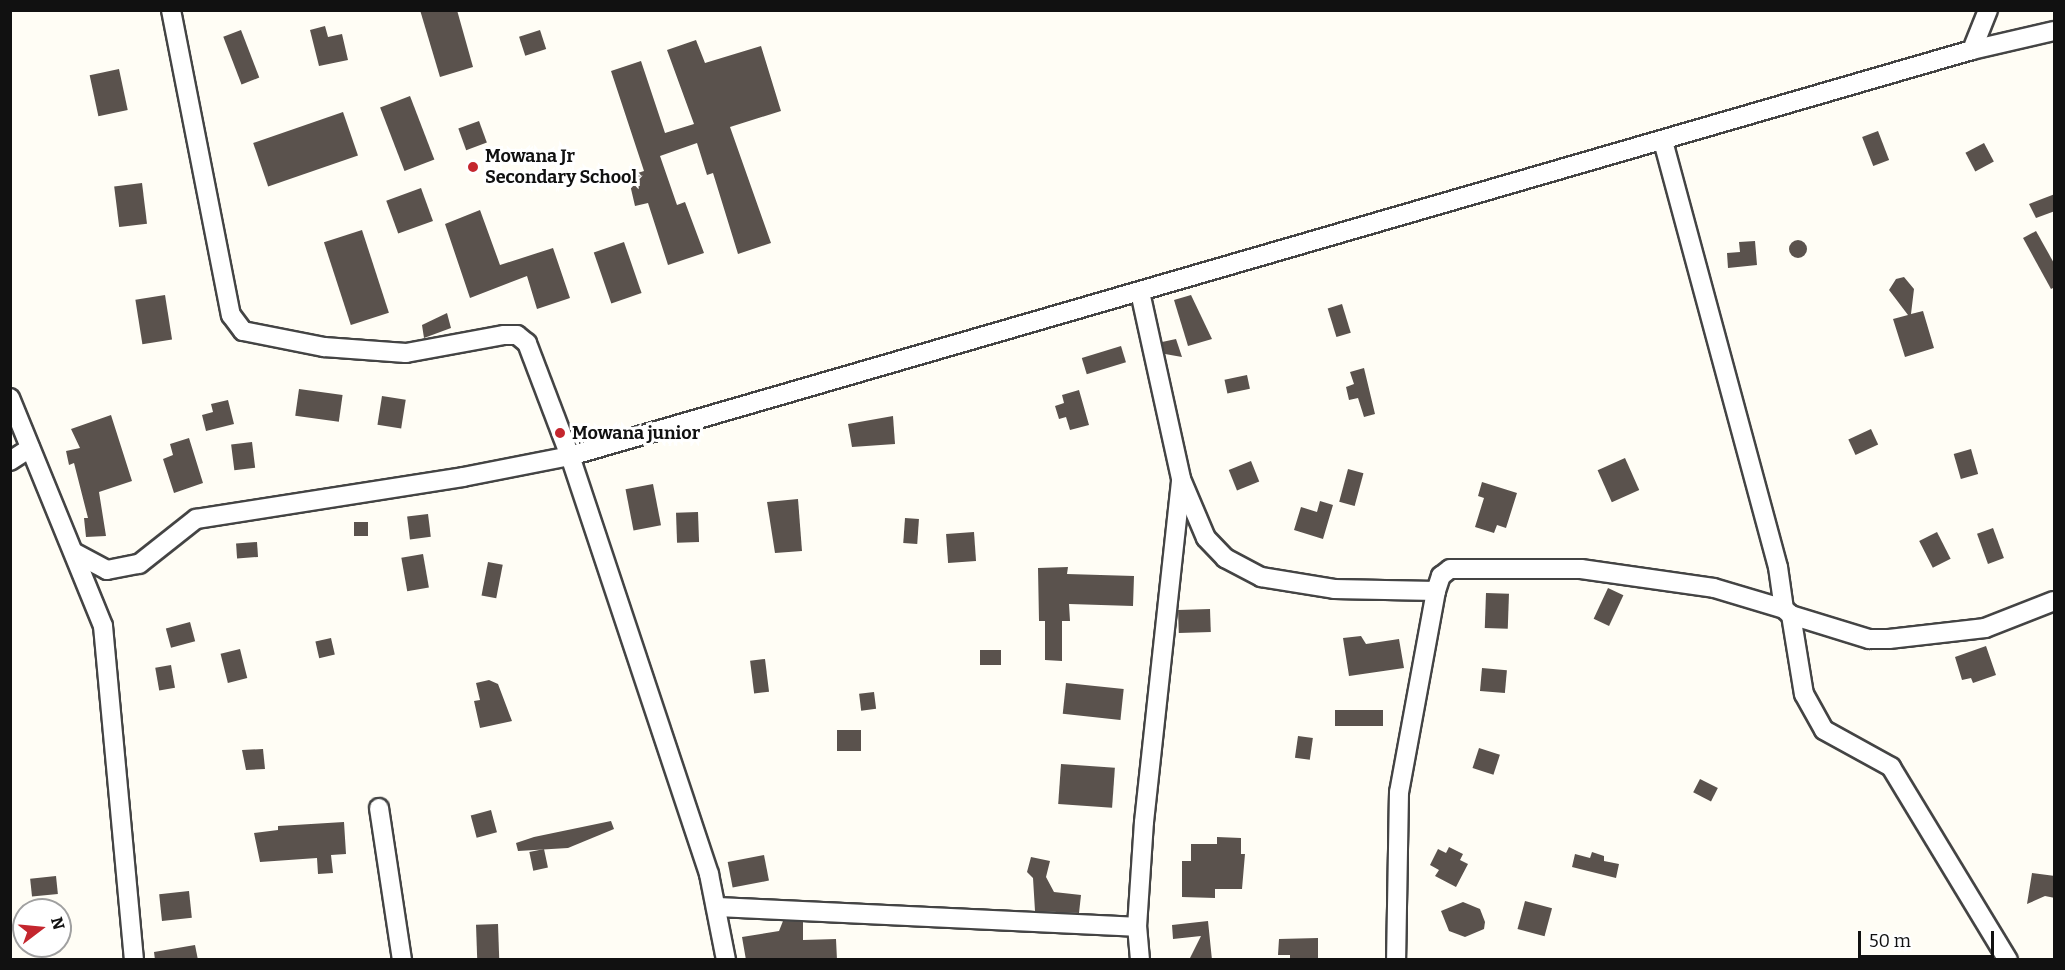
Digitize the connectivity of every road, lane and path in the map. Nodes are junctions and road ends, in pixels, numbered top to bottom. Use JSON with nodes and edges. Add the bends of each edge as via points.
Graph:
{"nodes":[{"id":1,"x":171,"y":10,"type":"edge"},
{"id":2,"x":1988,"y":10,"type":"edge"},
{"id":3,"x":2055,"y":31,"type":"edge"},
{"id":4,"x":1972,"y":50,"type":"junction"},
{"id":5,"x":1663,"y":141,"type":"junction"},
{"id":6,"x":1140,"y":292,"type":"junction"},
{"id":7,"x":10,"y":398,"type":"edge"},
{"id":8,"x":30,"y":448,"type":"junction"},
{"id":9,"x":570,"y":456,"type":"junction"},
{"id":10,"x":10,"y":461,"type":"edge"},
{"id":11,"x":1181,"y":479,"type":"junction"},
{"id":12,"x":75,"y":554,"type":"junction"},
{"id":13,"x":1436,"y":591,"type":"junction"},
{"id":14,"x":2055,"y":601,"type":"edge"},
{"id":15,"x":1787,"y":612,"type":"junction"},
{"id":16,"x":379,"y":808,"type":"dead end"},
{"id":17,"x":716,"y":907,"type":"junction"},
{"id":18,"x":1137,"y":927,"type":"junction"},
{"id":19,"x":134,"y":960,"type":"edge"},
{"id":20,"x":402,"y":960,"type":"edge"},
{"id":21,"x":726,"y":960,"type":"edge"},
{"id":22,"x":1140,"y":960,"type":"edge"},
{"id":23,"x":1396,"y":960,"type":"edge"},
{"id":24,"x":2008,"y":960,"type":"edge"}],
"edges":[{"from":1,"to":9,"type":"street","via":[[231,315],[243,331],[324,347],[406,353],[517,335],[527,343],[536,360]]},
{"from":2,"to":4,"type":"street"},
{"from":3,"to":4,"type":"street"},
{"from":4,"to":5,"type":"street"},
{"from":5,"to":6,"type":"street"},
{"from":5,"to":15,"type":"street"},
{"from":6,"to":9,"type":"street"},
{"from":6,"to":11,"type":"street"},
{"from":7,"to":8,"type":"street"},
{"from":8,"to":10,"type":"street"},
{"from":8,"to":12,"type":"street"},
{"from":9,"to":12,"type":"street","via":[[196,519],[139,564],[107,570]]},
{"from":9,"to":17,"type":"street","via":[[705,862]]},
{"from":11,"to":13,"type":"street","via":[[1206,538],[1241,570],[1334,589]]},
{"from":11,"to":18,"type":"street","via":[[1144,822]]},
{"from":12,"to":19,"type":"street","via":[[103,626]]},
{"from":13,"to":15,"type":"street","via":[[1440,576],[1450,568],[1581,569],[1714,588]]},
{"from":13,"to":23,"type":"street","via":[[1399,792]]},
{"from":14,"to":15,"type":"street","via":[[1985,628],[1889,639],[1869,639]]},
{"from":15,"to":24,"type":"street","via":[[1798,642],[1804,694],[1824,730],[1891,767]]},
{"from":16,"to":20,"type":"street"},
{"from":17,"to":18,"type":"street"},
{"from":17,"to":21,"type":"street"},
{"from":18,"to":22,"type":"street"}]}
